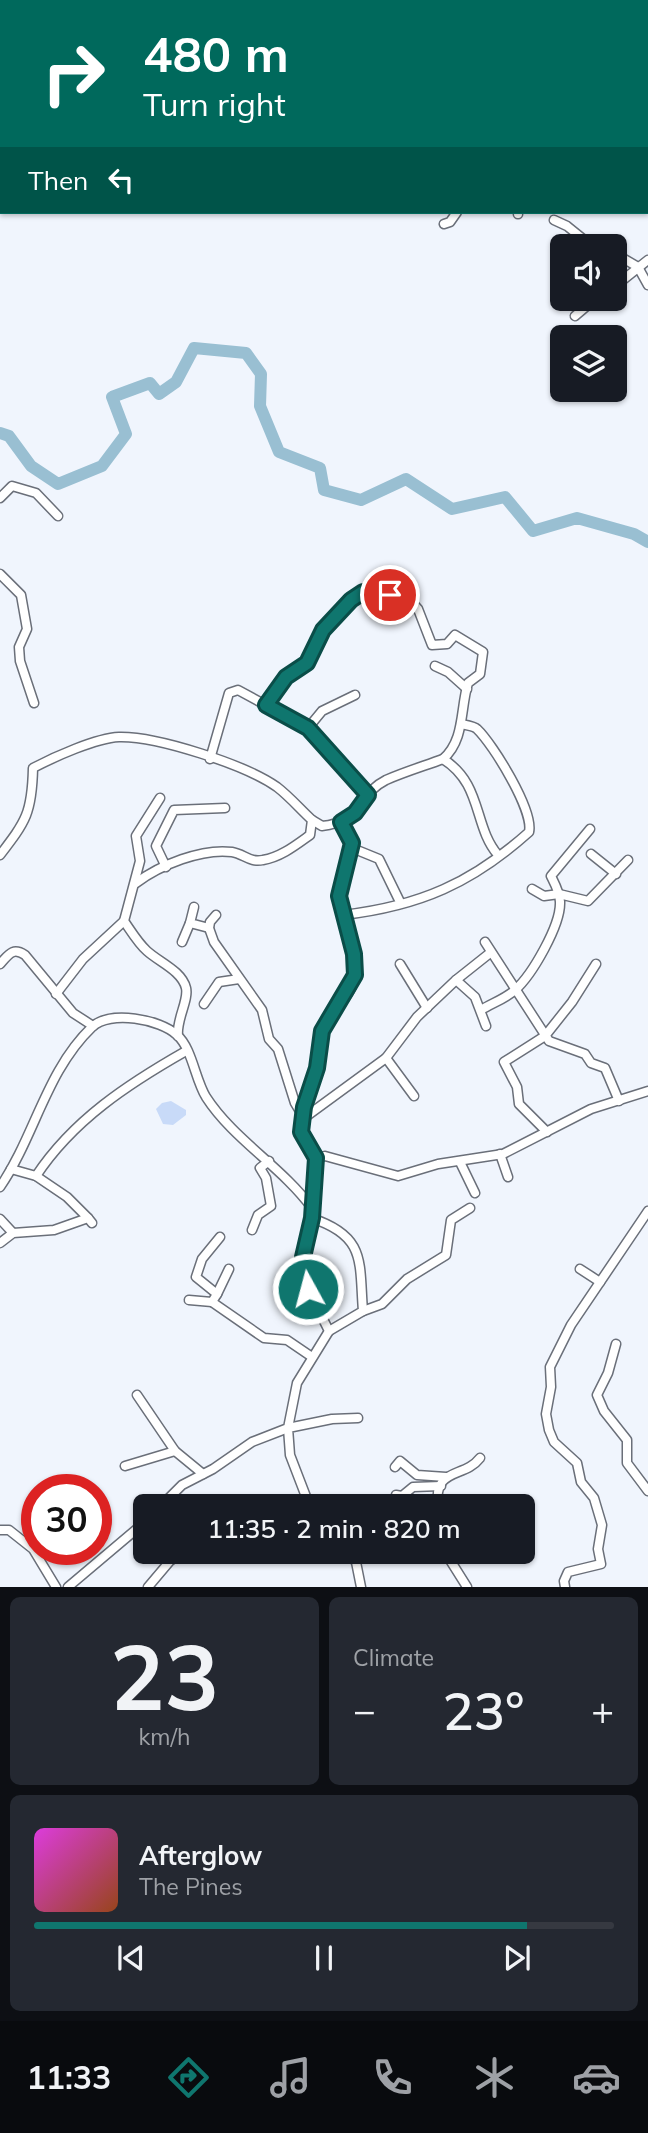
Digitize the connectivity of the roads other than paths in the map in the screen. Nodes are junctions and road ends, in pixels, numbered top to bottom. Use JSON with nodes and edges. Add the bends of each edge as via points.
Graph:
{"nodes":[{"id":1,"x":456,"y":214,"type":"edge"},
{"id":2,"x":554,"y":220,"type":"dead end"},
{"id":3,"x":444,"y":224,"type":"dead end"},
{"id":4,"x":577,"y":234,"type":"edge"},
{"id":5,"x":648,"y":260,"type":"edge"},
{"id":6,"x":627,"y":261,"type":"edge"},
{"id":7,"x":638,"y":267,"type":"junction"},
{"id":8,"x":627,"y":276,"type":"edge"},
{"id":9,"x":648,"y":285,"type":"edge"},
{"id":10,"x":581,"y":311,"type":"edge"},
{"id":11,"x":575,"y":316,"type":"dead end"},
{"id":12,"x":0,"y":498,"type":"edge"},
{"id":13,"x":58,"y":516,"type":"dead end"},
{"id":14,"x":0,"y":573,"type":"edge"},
{"id":15,"x":435,"y":666,"type":"dead end"},
{"id":16,"x":467,"y":689,"type":"junction"},
{"id":17,"x":355,"y":695,"type":"dead end"},
{"id":18,"x":34,"y":703,"type":"dead end"},
{"id":19,"x":266,"y":705,"type":"junction"},
{"id":20,"x":461,"y":724,"type":"junction"},
{"id":21,"x":308,"y":728,"type":"junction"},
{"id":22,"x":210,"y":759,"type":"junction"},
{"id":23,"x":443,"y":759,"type":"junction"},
{"id":24,"x":368,"y":795,"type":"junction"},
{"id":25,"x":160,"y":797,"type":"dead end"},
{"id":26,"x":225,"y":808,"type":"dead end"},
{"id":27,"x":312,"y":820,"type":"junction"},
{"id":28,"x":341,"y":822,"type":"junction"},
{"id":29,"x":590,"y":829,"type":"dead end"},
{"id":30,"x":352,"y":848,"type":"junction"},
{"id":31,"x":591,"y":854,"type":"dead end"},
{"id":32,"x":0,"y":855,"type":"edge"},
{"id":33,"x":498,"y":855,"type":"junction"},
{"id":34,"x":628,"y":860,"type":"dead end"},
{"id":35,"x":166,"y":867,"type":"junction"},
{"id":36,"x":616,"y":874,"type":"junction"},
{"id":37,"x":136,"y":883,"type":"junction"},
{"id":38,"x":532,"y":889,"type":"dead end"},
{"id":39,"x":559,"y":894,"type":"junction"},
{"id":40,"x":400,"y":902,"type":"junction"},
{"id":41,"x":194,"y":907,"type":"dead end"},
{"id":42,"x":216,"y":915,"type":"dead end"},
{"id":43,"x":343,"y":915,"type":"junction"},
{"id":44,"x":124,"y":921,"type":"junction"},
{"id":45,"x":190,"y":923,"type":"junction"},
{"id":46,"x":209,"y":928,"type":"junction"},
{"id":47,"x":182,"y":942,"type":"dead end"},
{"id":48,"x":485,"y":942,"type":"dead end"},
{"id":49,"x":490,"y":953,"type":"junction"},
{"id":50,"x":0,"y":964,"type":"edge"},
{"id":51,"x":400,"y":964,"type":"dead end"},
{"id":52,"x":596,"y":964,"type":"dead end"},
{"id":53,"x":239,"y":979,"type":"junction"},
{"id":54,"x":456,"y":980,"type":"junction"},
{"id":55,"x":515,"y":990,"type":"junction"},
{"id":56,"x":56,"y":993,"type":"junction"},
{"id":57,"x":204,"y":1004,"type":"dead end"},
{"id":58,"x":427,"y":1008,"type":"junction"},
{"id":59,"x":481,"y":1010,"type":"junction"},
{"id":60,"x":93,"y":1026,"type":"junction"},
{"id":61,"x":486,"y":1026,"type":"dead end"},
{"id":62,"x":178,"y":1036,"type":"junction"},
{"id":63,"x":545,"y":1036,"type":"junction"},
{"id":64,"x":186,"y":1051,"type":"junction"},
{"id":65,"x":386,"y":1058,"type":"junction"},
{"id":66,"x":648,"y":1091,"type":"edge"},
{"id":67,"x":414,"y":1096,"type":"dead end"},
{"id":68,"x":619,"y":1101,"type":"junction"},
{"id":69,"x":304,"y":1118,"type":"junction"},
{"id":70,"x":547,"y":1132,"type":"junction"},
{"id":71,"x":500,"y":1154,"type":"junction"},
{"id":72,"x":316,"y":1158,"type":"junction"},
{"id":73,"x":269,"y":1161,"type":"junction"},
{"id":74,"x":460,"y":1162,"type":"junction"},
{"id":75,"x":11,"y":1169,"type":"junction"},
{"id":76,"x":36,"y":1176,"type":"junction"},
{"id":77,"x":508,"y":1177,"type":"dead end"},
{"id":78,"x":0,"y":1187,"type":"edge"},
{"id":79,"x":475,"y":1193,"type":"dead end"},
{"id":80,"x":312,"y":1208,"type":"junction"},
{"id":81,"x":470,"y":1208,"type":"dead end"},
{"id":82,"x":648,"y":1211,"type":"edge"},
{"id":83,"x":312,"y":1218,"type":"junction"},
{"id":84,"x":0,"y":1219,"type":"edge"},
{"id":85,"x":252,"y":1230,"type":"dead end"},
{"id":86,"x":13,"y":1233,"type":"junction"},
{"id":87,"x":220,"y":1237,"type":"dead end"},
{"id":88,"x":0,"y":1243,"type":"edge"},
{"id":89,"x":229,"y":1269,"type":"dead end"},
{"id":90,"x":580,"y":1269,"type":"dead end"},
{"id":91,"x":600,"y":1282,"type":"junction"},
{"id":92,"x":217,"y":1294,"type":"junction"},
{"id":93,"x":190,"y":1300,"type":"dead end"},
{"id":94,"x":212,"y":1302,"type":"junction"},
{"id":95,"x":363,"y":1311,"type":"junction"},
{"id":96,"x":329,"y":1331,"type":"junction"},
{"id":97,"x":616,"y":1344,"type":"dead end"},
{"id":98,"x":312,"y":1357,"type":"junction"},
{"id":99,"x":136,"y":1395,"type":"dead end"},
{"id":100,"x":358,"y":1418,"type":"dead end"},
{"id":101,"x":288,"y":1428,"type":"junction"},
{"id":102,"x":175,"y":1451,"type":"junction"},
{"id":103,"x":480,"y":1458,"type":"dead end"},
{"id":104,"x":125,"y":1466,"type":"dead end"},
{"id":105,"x":395,"y":1466,"type":"dead end"},
{"id":106,"x":203,"y":1474,"type":"junction"},
{"id":107,"x":443,"y":1481,"type":"junction"},
{"id":108,"x":648,"y":1491,"type":"edge"},
{"id":109,"x":173,"y":1494,"type":"edge"},
{"id":110,"x":305,"y":1494,"type":"edge"},
{"id":111,"x":404,"y":1494,"type":"edge"},
{"id":112,"x":437,"y":1494,"type":"edge"},
{"id":113,"x":0,"y":1530,"type":"edge"},
{"id":114,"x":133,"y":1532,"type":"edge"},
{"id":115,"x":167,"y":1564,"type":"edge"},
{"id":116,"x":356,"y":1564,"type":"edge"},
{"id":117,"x":453,"y":1564,"type":"edge"},
{"id":118,"x":55,"y":1587,"type":"edge"},
{"id":119,"x":68,"y":1587,"type":"edge"},
{"id":120,"x":148,"y":1587,"type":"edge"},
{"id":121,"x":361,"y":1587,"type":"edge"},
{"id":122,"x":467,"y":1587,"type":"edge"},
{"id":123,"x":565,"y":1587,"type":"edge"}],
"edges":[{"from":1,"to":3,"type":"street"},
{"from":2,"to":4,"type":"street"},
{"from":5,"to":7,"type":"street"},
{"from":6,"to":7,"type":"street"},
{"from":7,"to":8,"type":"street"},
{"from":7,"to":9,"type":"street"},
{"from":10,"to":11,"type":"street"},
{"from":12,"to":13,"type":"street","via":[[12,486],[31,491]]},
{"from":14,"to":18,"type":"street","via":[[21,595],[27,629],[19,647],[20,662]]},
{"from":15,"to":16,"type":"street"},
{"from":16,"to":19,"type":"street","via":[[480,674],[483,652],[455,635],[447,644],[432,645],[421,614],[409,599],[363,592],[330,623],[307,663],[286,677]]},
{"from":16,"to":20,"type":"street"},
{"from":17,"to":21,"type":"street","via":[[322,711]]},
{"from":19,"to":21,"type":"street"},
{"from":19,"to":22,"type":"street","via":[[233,690]]},
{"from":20,"to":23,"type":"street","via":[[454,748]]},
{"from":20,"to":33,"type":"street","via":[[477,728],[501,758],[530,826],[529,832]]},
{"from":21,"to":24,"type":"street"},
{"from":22,"to":27,"type":"street","via":[[265,780]]},
{"from":22,"to":32,"type":"street","via":[[180,746],[123,737],[57,755],[33,768],[33,799],[19,832]]},
{"from":23,"to":24,"type":"street","via":[[385,781]]},
{"from":23,"to":33,"type":"street","via":[[473,795]]},
{"from":24,"to":28,"type":"street","via":[[355,813]]},
{"from":25,"to":37,"type":"street","via":[[136,836]]},
{"from":26,"to":35,"type":"street","via":[[174,810],[156,846]]},
{"from":27,"to":28,"type":"street","via":[[321,826]]},
{"from":27,"to":35,"type":"street","via":[[310,835],[269,859],[252,861],[219,852]]},
{"from":28,"to":30,"type":"street"},
{"from":29,"to":39,"type":"street","via":[[551,876]]},
{"from":30,"to":40,"type":"street","via":[[380,859]]},
{"from":30,"to":43,"type":"street","via":[[339,892]]},
{"from":31,"to":36,"type":"street"},
{"from":33,"to":40,"type":"street","via":[[458,885],[430,897]]},
{"from":34,"to":36,"type":"street"},
{"from":35,"to":37,"type":"street"},
{"from":36,"to":39,"type":"street","via":[[588,901]]},
{"from":37,"to":44,"type":"street"},
{"from":38,"to":39,"type":"street","via":[[544,896]]},
{"from":39,"to":55,"type":"street","via":[[553,930]]},
{"from":40,"to":43,"type":"street"},
{"from":41,"to":45,"type":"street"},
{"from":42,"to":46,"type":"street"},
{"from":43,"to":69,"type":"street","via":[[355,975],[322,1031]]},
{"from":44,"to":56,"type":"street","via":[[83,959]]},
{"from":44,"to":62,"type":"street","via":[[148,952],[186,986]]},
{"from":45,"to":46,"type":"street"},
{"from":45,"to":47,"type":"street"},
{"from":46,"to":53,"type":"street"},
{"from":48,"to":49,"type":"street"},
{"from":49,"to":54,"type":"street"},
{"from":49,"to":55,"type":"street"},
{"from":50,"to":56,"type":"street","via":[[18,950]]},
{"from":51,"to":58,"type":"street"},
{"from":52,"to":63,"type":"street"},
{"from":53,"to":57,"type":"street","via":[[219,982]]},
{"from":53,"to":69,"type":"street","via":[[261,1010],[269,1040],[278,1049]]},
{"from":54,"to":58,"type":"street"},
{"from":54,"to":59,"type":"street"},
{"from":55,"to":59,"type":"street"},
{"from":55,"to":63,"type":"street"},
{"from":56,"to":60,"type":"street","via":[[73,1013]]},
{"from":58,"to":65,"type":"street"},
{"from":59,"to":61,"type":"street"},
{"from":60,"to":62,"type":"street","via":[[107,1020],[140,1018]]},
{"from":60,"to":75,"type":"street","via":[[48,1086]]},
{"from":62,"to":64,"type":"street"},
{"from":63,"to":68,"type":"street","via":[[606,1068]]},
{"from":63,"to":70,"type":"street","via":[[504,1062],[517,1087],[519,1104]]},
{"from":64,"to":73,"type":"street","via":[[219,1114]]},
{"from":64,"to":76,"type":"street","via":[[99,1105],[65,1138]]},
{"from":65,"to":67,"type":"street"},
{"from":65,"to":69,"type":"street"},
{"from":66,"to":68,"type":"street"},
{"from":68,"to":70,"type":"street","via":[[591,1109]]},
{"from":69,"to":72,"type":"street","via":[[301,1135]]},
{"from":70,"to":71,"type":"street"},
{"from":71,"to":74,"type":"street"},
{"from":71,"to":77,"type":"street"},
{"from":72,"to":74,"type":"street","via":[[325,1156],[398,1175]]},
{"from":72,"to":80,"type":"street"},
{"from":73,"to":80,"type":"street"},
{"from":73,"to":85,"type":"street","via":[[260,1168],[271,1206],[258,1215]]},
{"from":74,"to":79,"type":"street"},
{"from":75,"to":76,"type":"street"},
{"from":75,"to":78,"type":"street"},
{"from":76,"to":86,"type":"street","via":[[67,1197],[90,1221]]},
{"from":80,"to":83,"type":"street"},
{"from":81,"to":95,"type":"street","via":[[451,1220],[446,1255],[408,1279],[382,1304]]},
{"from":82,"to":91,"type":"street"},
{"from":83,"to":95,"type":"street","via":[[329,1225],[358,1250]]},
{"from":83,"to":96,"type":"street","via":[[303,1257],[308,1289]]},
{"from":84,"to":86,"type":"street"},
{"from":86,"to":88,"type":"street"},
{"from":87,"to":92,"type":"street","via":[[202,1259],[196,1277]]},
{"from":89,"to":92,"type":"street"},
{"from":90,"to":91,"type":"street"},
{"from":91,"to":123,"type":"street","via":[[567,1330],[550,1367],[549,1430],[554,1442],[577,1463],[603,1530],[598,1549],[601,1563],[568,1572]]},
{"from":92,"to":94,"type":"street"},
{"from":93,"to":94,"type":"street"},
{"from":94,"to":98,"type":"street","via":[[264,1338],[287,1340]]},
{"from":95,"to":96,"type":"street"},
{"from":96,"to":98,"type":"street"},
{"from":97,"to":108,"type":"street","via":[[597,1395],[627,1440],[627,1463]]},
{"from":98,"to":101,"type":"street","via":[[297,1383]]},
{"from":99,"to":102,"type":"street"},
{"from":100,"to":101,"type":"street"},
{"from":101,"to":106,"type":"street","via":[[252,1442]]},
{"from":101,"to":110,"type":"street","via":[[290,1455]]},
{"from":102,"to":104,"type":"street"},
{"from":102,"to":106,"type":"street"},
{"from":103,"to":107,"type":"street"},
{"from":105,"to":107,"type":"street","via":[[400,1461],[417,1475]]},
{"from":106,"to":109,"type":"street"},
{"from":107,"to":111,"type":"street","via":[[413,1487]]},
{"from":107,"to":112,"type":"street"},
{"from":113,"to":118,"type":"street","via":[[9,1530],[29,1544]]},
{"from":114,"to":119,"type":"street"},
{"from":115,"to":120,"type":"street"},
{"from":116,"to":121,"type":"street"},
{"from":117,"to":122,"type":"street"}]}
